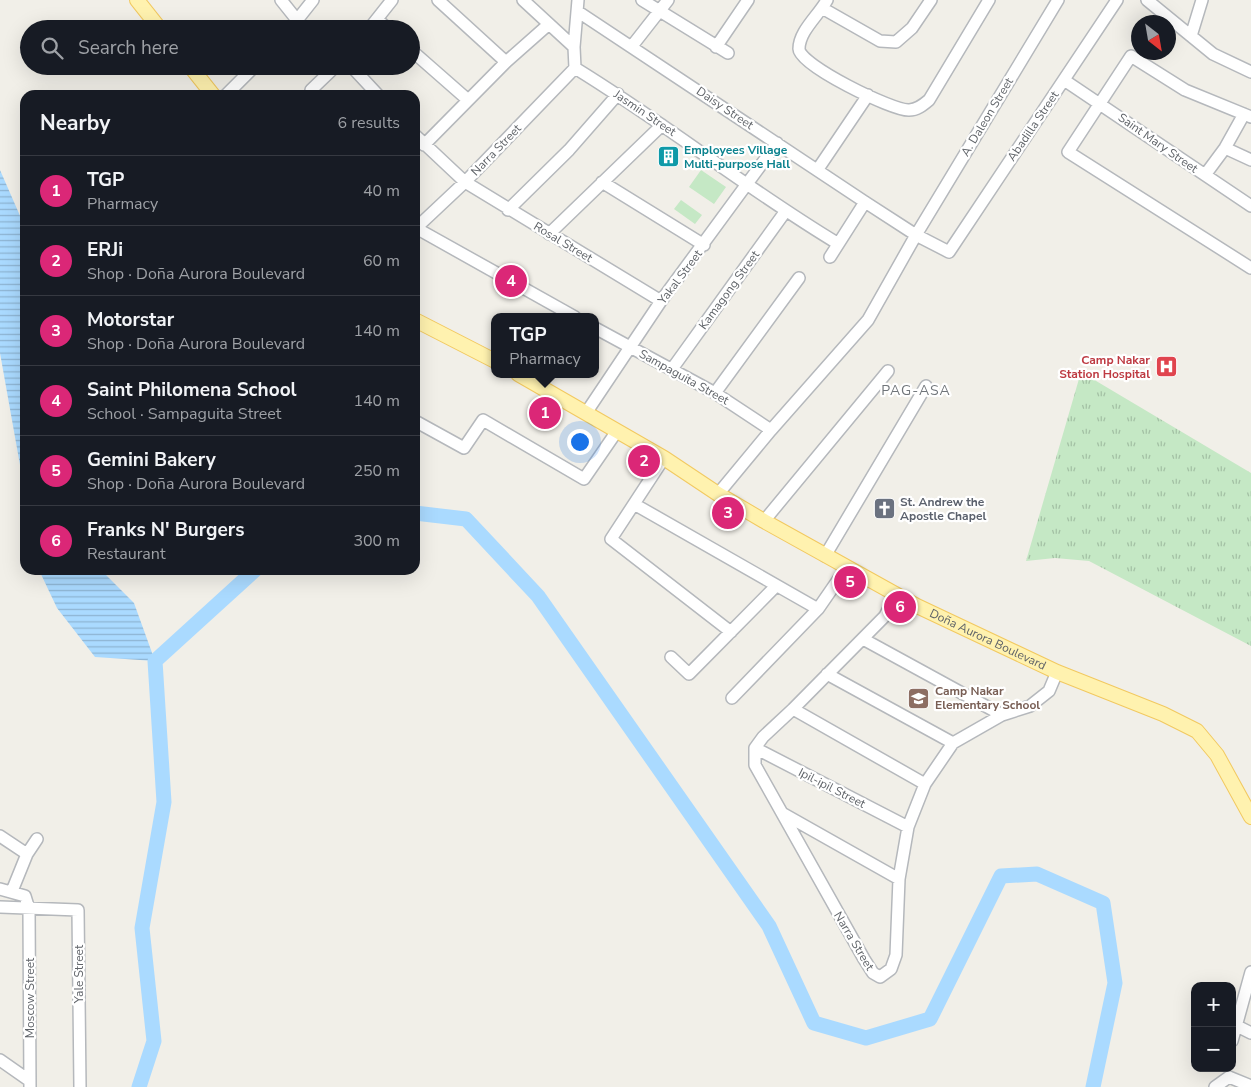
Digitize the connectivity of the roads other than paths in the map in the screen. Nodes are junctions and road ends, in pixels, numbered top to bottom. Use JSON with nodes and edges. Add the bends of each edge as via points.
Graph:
{"nodes":[{"id":1,"x":137,"y":0,"type":"edge"},
{"id":2,"x":281,"y":0,"type":"edge"},
{"id":3,"x":313,"y":0,"type":"edge"},
{"id":4,"x":392,"y":0,"type":"edge"},
{"id":5,"x":438,"y":0,"type":"edge"},
{"id":6,"x":523,"y":0,"type":"edge"},
{"id":7,"x":642,"y":0,"type":"edge"},
{"id":8,"x":668,"y":0,"type":"edge"},
{"id":9,"x":748,"y":0,"type":"edge"},
{"id":10,"x":931,"y":0,"type":"edge"},
{"id":11,"x":989,"y":0,"type":"edge"},
{"id":12,"x":1058,"y":0,"type":"edge"},
{"id":13,"x":1117,"y":0,"type":"edge"},
{"id":14,"x":1147,"y":0,"type":"edge"},
{"id":15,"x":1202,"y":0,"type":"edge"},
{"id":16,"x":825,"y":4,"type":"edge"},
{"id":17,"x":577,"y":6,"type":"edge"},
{"id":18,"x":659,"y":11,"type":"junction"},
{"id":19,"x":377,"y":19,"type":"edge"},
{"id":20,"x":153,"y":20,"type":"edge"},
{"id":21,"x":292,"y":20,"type":"edge"},
{"id":22,"x":297,"y":20,"type":"edge"},
{"id":23,"x":549,"y":24,"type":"junction"},
{"id":24,"x":1191,"y":36,"type":"junction"},
{"id":25,"x":632,"y":46,"type":"junction"},
{"id":26,"x":574,"y":47,"type":"junction"},
{"id":27,"x":716,"y":47,"type":"junction"},
{"id":28,"x":728,"y":53,"type":"dead end"},
{"id":29,"x":420,"y":58,"type":"edge"},
{"id":30,"x":506,"y":62,"type":"junction"},
{"id":31,"x":575,"y":68,"type":"junction"},
{"id":32,"x":1249,"y":69,"type":"edge"},
{"id":33,"x":197,"y":75,"type":"edge"},
{"id":34,"x":246,"y":75,"type":"edge"},
{"id":35,"x":327,"y":75,"type":"edge"},
{"id":36,"x":359,"y":75,"type":"edge"},
{"id":37,"x":1064,"y":80,"type":"junction"},
{"id":38,"x":209,"y":90,"type":"edge"},
{"id":39,"x":231,"y":90,"type":"edge"},
{"id":40,"x":311,"y":90,"type":"dead end"},
{"id":41,"x":373,"y":90,"type":"edge"},
{"id":42,"x":618,"y":94,"type":"junction"},
{"id":43,"x":868,"y":95,"type":"junction"},
{"id":44,"x":468,"y":100,"type":"junction"},
{"id":45,"x":1100,"y":103,"type":"junction"},
{"id":46,"x":1248,"y":116,"type":"edge"},
{"id":47,"x":662,"y":125,"type":"junction"},
{"id":48,"x":420,"y":141,"type":"edge"},
{"id":49,"x":777,"y":143,"type":"junction"},
{"id":50,"x":424,"y":145,"type":"junction"},
{"id":51,"x":1225,"y":148,"type":"junction"},
{"id":52,"x":1251,"y":160,"type":"edge"},
{"id":53,"x":818,"y":169,"type":"junction"},
{"id":54,"x":1205,"y":175,"type":"junction"},
{"id":55,"x":465,"y":182,"type":"junction"},
{"id":56,"x":602,"y":182,"type":"junction"},
{"id":57,"x":747,"y":182,"type":"junction"},
{"id":58,"x":865,"y":202,"type":"junction"},
{"id":59,"x":1251,"y":206,"type":"edge"},
{"id":60,"x":508,"y":210,"type":"junction"},
{"id":61,"x":785,"y":212,"type":"junction"},
{"id":62,"x":420,"y":224,"type":"edge"},
{"id":63,"x":420,"y":230,"type":"edge"},
{"id":64,"x":549,"y":234,"type":"junction"},
{"id":65,"x":916,"y":235,"type":"junction"},
{"id":66,"x":837,"y":243,"type":"junction"},
{"id":67,"x":704,"y":245,"type":"junction"},
{"id":68,"x":949,"y":252,"type":"joint"},
{"id":69,"x":830,"y":257,"type":"dead end"},
{"id":70,"x":1251,"y":268,"type":"edge"},
{"id":71,"x":799,"y":278,"type":"dead end"},
{"id":72,"x":661,"y":301,"type":"junction"},
{"id":73,"x":568,"y":313,"type":"edge"},
{"id":74,"x":420,"y":323,"type":"edge"},
{"id":75,"x":599,"y":330,"type":"edge"},
{"id":76,"x":630,"y":347,"type":"junction"},
{"id":77,"x":491,"y":360,"type":"edge"},
{"id":78,"x":672,"y":369,"type":"junction"},
{"id":79,"x":888,"y":371,"type":"dead end"},
{"id":80,"x":525,"y":378,"type":"edge"},
{"id":81,"x":926,"y":386,"type":"dead end"},
{"id":82,"x":714,"y":393,"type":"junction"},
{"id":83,"x":586,"y":413,"type":"junction"},
{"id":84,"x":420,"y":425,"type":"edge"},
{"id":85,"x":771,"y":430,"type":"junction"},
{"id":86,"x":618,"y":431,"type":"junction"},
{"id":87,"x":664,"y":458,"type":"junction"},
{"id":88,"x":718,"y":494,"type":"junction"},
{"id":89,"x":634,"y":504,"type":"junction"},
{"id":90,"x":764,"y":521,"type":"junction"},
{"id":91,"x":825,"y":556,"type":"junction"},
{"id":92,"x":847,"y":567,"type":"junction"},
{"id":93,"x":776,"y":586,"type":"junction"},
{"id":94,"x":896,"y":594,"type":"junction"},
{"id":95,"x":818,"y":609,"type":"junction"},
{"id":96,"x":731,"y":632,"type":"junction"},
{"id":97,"x":863,"y":639,"type":"junction"},
{"id":98,"x":671,"y":657,"type":"dead end"},
{"id":99,"x":1056,"y":672,"type":"junction"},
{"id":100,"x":827,"y":674,"type":"junction"},
{"id":101,"x":732,"y":698,"type":"dead end"},
{"id":102,"x":793,"y":710,"type":"junction"},
{"id":103,"x":1002,"y":716,"type":"junction"},
{"id":104,"x":953,"y":743,"type":"junction"},
{"id":105,"x":756,"y":748,"type":"junction"},
{"id":106,"x":924,"y":784,"type":"junction"},
{"id":107,"x":780,"y":812,"type":"junction"},
{"id":108,"x":1251,"y":818,"type":"edge"},
{"id":109,"x":908,"y":827,"type":"junction"},
{"id":110,"x":0,"y":836,"type":"edge"},
{"id":111,"x":37,"y":839,"type":"dead end"},
{"id":112,"x":27,"y":854,"type":"junction"},
{"id":113,"x":899,"y":879,"type":"junction"},
{"id":114,"x":0,"y":888,"type":"edge"},
{"id":115,"x":12,"y":891,"type":"junction"},
{"id":116,"x":0,"y":907,"type":"edge"},
{"id":117,"x":29,"y":909,"type":"junction"},
{"id":118,"x":1251,"y":972,"type":"edge"},
{"id":119,"x":1237,"y":1026,"type":"junction"},
{"id":120,"x":1236,"y":1029,"type":"edge"},
{"id":121,"x":1251,"y":1032,"type":"edge"},
{"id":122,"x":0,"y":1060,"type":"edge"},
{"id":123,"x":1228,"y":1072,"type":"edge"},
{"id":124,"x":30,"y":1084,"type":"edge"},
{"id":125,"x":1251,"y":1086,"type":"edge"},
{"id":126,"x":80,"y":1087,"type":"edge"},
{"id":127,"x":1215,"y":1087,"type":"edge"}],
"edges":[{"from":1,"to":20,"type":"main road"},
{"from":2,"to":21,"type":"street"},
{"from":3,"to":22,"type":"street"},
{"from":4,"to":19,"type":"street"},
{"from":5,"to":30,"type":"street"},
{"from":6,"to":23,"type":"street"},
{"from":7,"to":18,"type":"street"},
{"from":8,"to":18,"type":"street"},
{"from":9,"to":27,"type":"street"},
{"from":10,"to":16,"type":"street","via":[[912,28],[896,42],[880,41]]},
{"from":11,"to":43,"type":"street","via":[[929,100],[919,108],[907,110]]},
{"from":12,"to":65,"type":"street","name":"A. Daleon Street"},
{"from":13,"to":37,"type":"street","name":"Abadilla Street"},
{"from":14,"to":24,"type":"street"},
{"from":15,"to":24,"type":"street"},
{"from":16,"to":43,"type":"street","via":[[800,39],[802,58],[816,69]]},
{"from":17,"to":25,"type":"street","name":"Daisy Street"},
{"from":17,"to":26,"type":"street"},
{"from":18,"to":25,"type":"street"},
{"from":18,"to":27,"type":"street"},
{"from":23,"to":26,"type":"street"},
{"from":23,"to":30,"type":"street"},
{"from":24,"to":32,"type":"street","via":[[1212,54]]},
{"from":25,"to":49,"type":"street","name":"Daisy Street"},
{"from":26,"to":31,"type":"street"},
{"from":27,"to":28,"type":"street"},
{"from":29,"to":44,"type":"street"},
{"from":30,"to":44,"type":"street"},
{"from":31,"to":42,"type":"street","name":"Jasmin Street"},
{"from":31,"to":55,"type":"street","name":"Narra Street"},
{"from":33,"to":38,"type":"main road"},
{"from":34,"to":39,"type":"street"},
{"from":35,"to":40,"type":"street"},
{"from":36,"to":41,"type":"street"},
{"from":37,"to":45,"type":"street","name":"Saint Mary Street"},
{"from":37,"to":68,"type":"street","name":"Abadilla Street"},
{"from":42,"to":47,"type":"street","name":"Jasmin Street"},
{"from":42,"to":60,"type":"street","via":[[569,150]]},
{"from":43,"to":53,"type":"street"},
{"from":44,"to":50,"type":"street"},
{"from":45,"to":46,"type":"street","via":[[1131,56],[1185,90]]},
{"from":45,"to":54,"type":"street","name":"Saint Mary Street"},
{"from":45,"to":70,"type":"street","via":[[1068,152]]},
{"from":46,"to":51,"type":"street"},
{"from":47,"to":56,"type":"street"},
{"from":47,"to":57,"type":"street","name":"Jasmin Street"},
{"from":48,"to":50,"type":"street","name":"Rosal Street"},
{"from":49,"to":53,"type":"street","name":"Daisy Street"},
{"from":49,"to":57,"type":"street","name":"Yakal Street"},
{"from":50,"to":55,"type":"street","name":"Rosal Street"},
{"from":51,"to":52,"type":"street"},
{"from":51,"to":54,"type":"street"},
{"from":53,"to":58,"type":"street","name":"Daisy Street"},
{"from":54,"to":59,"type":"street","name":"Saint Mary Street"},
{"from":55,"to":60,"type":"street","name":"Rosal Street"},
{"from":55,"to":62,"type":"street","name":"Narra Street"},
{"from":56,"to":64,"type":"street"},
{"from":56,"to":67,"type":"street"},
{"from":57,"to":61,"type":"street","name":"Jasmin Street"},
{"from":57,"to":67,"type":"street","name":"Yakal Street"},
{"from":58,"to":65,"type":"street","name":"Daisy Street"},
{"from":58,"to":66,"type":"street"},
{"from":60,"to":64,"type":"street","name":"Rosal Street"},
{"from":61,"to":66,"type":"street","name":"Jasmin Street"},
{"from":61,"to":78,"type":"street","name":"Kamagong Street"},
{"from":63,"to":73,"type":"street"},
{"from":64,"to":72,"type":"street","name":"Rosal Street"},
{"from":65,"to":68,"type":"street","name":"Daisy Street"},
{"from":65,"to":85,"type":"street","name":"A. Daleon Street","via":[[868,320]]},
{"from":66,"to":69,"type":"street"},
{"from":67,"to":72,"type":"street","name":"Yakal Street"},
{"from":71,"to":82,"type":"street"},
{"from":72,"to":76,"type":"street","name":"Yakal Street"},
{"from":74,"to":77,"type":"main road"},
{"from":75,"to":76,"type":"street","name":"Sampaguita Street"},
{"from":76,"to":78,"type":"street","name":"Sampaguita Street"},
{"from":76,"to":83,"type":"street","name":"Yakal Street"},
{"from":78,"to":82,"type":"street","name":"Sampaguita Street"},
{"from":79,"to":90,"type":"street"},
{"from":80,"to":83,"type":"main road","name":"Doña Aurora Boulevard"},
{"from":81,"to":91,"type":"street"},
{"from":82,"to":85,"type":"street","name":"Sampaguita Street"},
{"from":83,"to":86,"type":"main road","name":"Doña Aurora Boulevard"},
{"from":84,"to":86,"type":"street","via":[[464,448],[483,420],[584,479]]},
{"from":85,"to":88,"type":"street","name":"A. Daleon Street"},
{"from":86,"to":87,"type":"main road","name":"Doña Aurora Boulevard"},
{"from":87,"to":88,"type":"main road","name":"Doña Aurora Boulevard"},
{"from":87,"to":89,"type":"street"},
{"from":88,"to":90,"type":"main road","name":"Doña Aurora Boulevard"},
{"from":89,"to":93,"type":"street"},
{"from":89,"to":96,"type":"street","via":[[611,539]]},
{"from":90,"to":91,"type":"main road","name":"Doña Aurora Boulevard"},
{"from":91,"to":92,"type":"main road","name":"Doña Aurora Boulevard"},
{"from":92,"to":94,"type":"main road","name":"Doña Aurora Boulevard"},
{"from":92,"to":95,"type":"street"},
{"from":93,"to":95,"type":"street"},
{"from":93,"to":96,"type":"street"},
{"from":94,"to":97,"type":"street","via":[[885,616]]},
{"from":94,"to":99,"type":"main road","name":"Doña Aurora Boulevard"},
{"from":95,"to":101,"type":"street"},
{"from":96,"to":98,"type":"street","via":[[689,674]]},
{"from":97,"to":100,"type":"street"},
{"from":97,"to":103,"type":"street"},
{"from":99,"to":103,"type":"street","name":"Narra Street","via":[[1049,691],[1030,706]]},
{"from":99,"to":108,"type":"main road","name":"Doña Aurora Boulevard","via":[[1163,714],[1197,731],[1217,755]]},
{"from":100,"to":102,"type":"street"},
{"from":100,"to":104,"type":"street"},
{"from":102,"to":105,"type":"street","via":[[763,737]]},
{"from":102,"to":106,"type":"street"},
{"from":103,"to":104,"type":"street","name":"Narra Street"},
{"from":104,"to":106,"type":"street","name":"Narra Street"},
{"from":105,"to":107,"type":"street","name":"Narra Street","via":[[754,765]]},
{"from":105,"to":109,"type":"street","name":"Ipil-ipil Street"},
{"from":106,"to":109,"type":"street","name":"Narra Street"},
{"from":107,"to":113,"type":"street"},
{"from":107,"to":113,"type":"street","name":"Narra Street","via":[[872,973],[880,977],[891,969],[896,955]]},
{"from":109,"to":113,"type":"street","name":"Narra Street"},
{"from":110,"to":112,"type":"street"},
{"from":111,"to":112,"type":"street"},
{"from":112,"to":115,"type":"street"},
{"from":114,"to":115,"type":"street"},
{"from":115,"to":117,"type":"street","via":[[25,896]]},
{"from":116,"to":117,"type":"street"},
{"from":117,"to":124,"type":"street","name":"Moscow Street"},
{"from":117,"to":126,"type":"street","name":"Yale Street","via":[[78,910]]},
{"from":118,"to":119,"type":"street"},
{"from":119,"to":120,"type":"street"},
{"from":119,"to":121,"type":"street"},
{"from":122,"to":124,"type":"street"},
{"from":123,"to":125,"type":"street"},
{"from":123,"to":127,"type":"street"}]}
